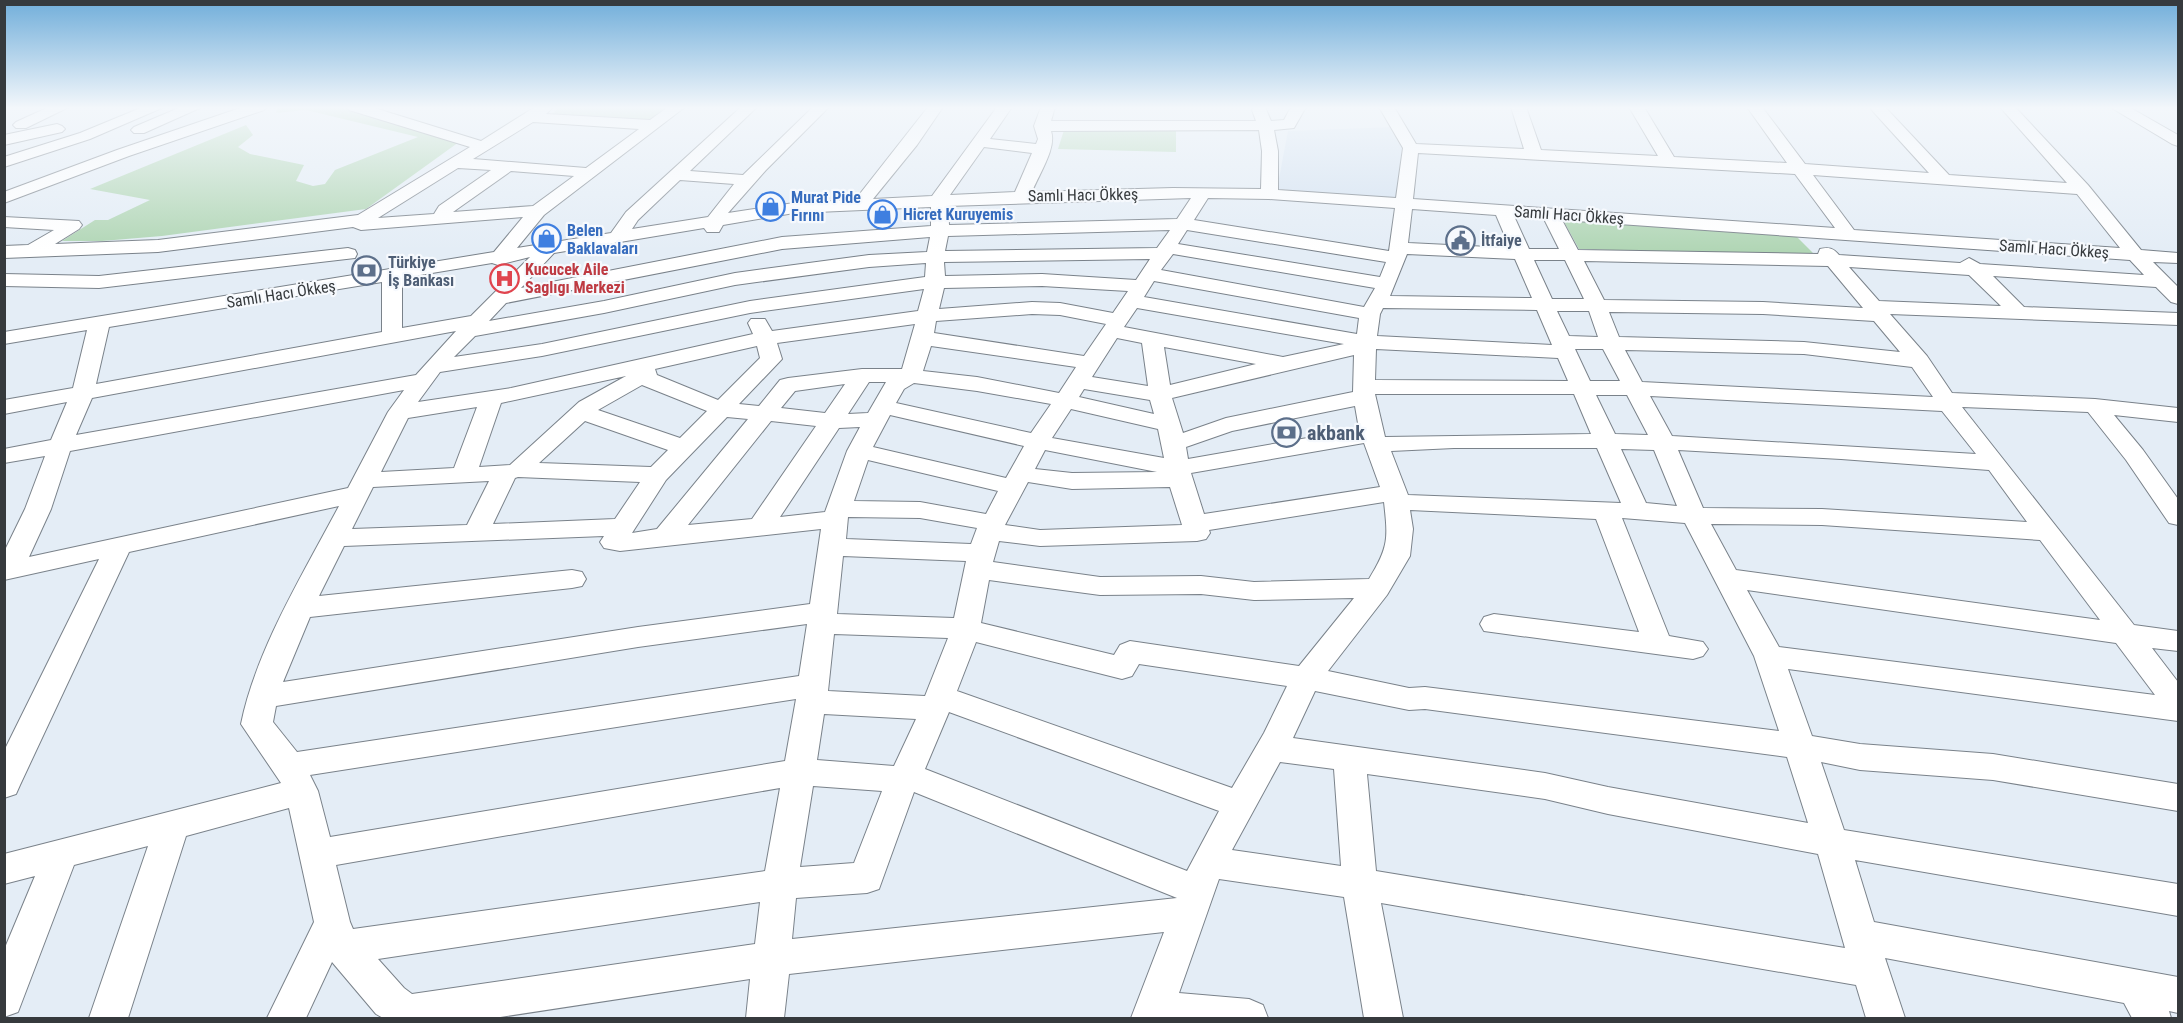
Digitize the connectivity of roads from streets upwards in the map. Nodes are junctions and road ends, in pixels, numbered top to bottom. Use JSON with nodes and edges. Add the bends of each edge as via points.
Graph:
{"nodes":[{"id":1,"x":27,"y":155,"type":"edge"},
{"id":2,"x":120,"y":155,"type":"edge"},
{"id":3,"x":468,"y":155,"type":"edge"},
{"id":4,"x":613,"y":155,"type":"edge"},
{"id":5,"x":699,"y":155,"type":"edge"},
{"id":6,"x":774,"y":155,"type":"edge"},
{"id":7,"x":899,"y":155,"type":"edge"},
{"id":8,"x":970,"y":155,"type":"edge"},
{"id":9,"x":1040,"y":155,"type":"edge"},
{"id":10,"x":1271,"y":155,"type":"edge"},
{"id":11,"x":1410,"y":155,"type":"edge"},
{"id":12,"x":1546,"y":155,"type":"edge"},
{"id":13,"x":1665,"y":155,"type":"edge"},
{"id":14,"x":1790,"y":155,"type":"edge"},
{"id":15,"x":1921,"y":155,"type":"edge"},
{"id":16,"x":2051,"y":155,"type":"edge"},
{"id":17,"x":4,"y":162,"type":"edge"},
{"id":18,"x":1669,"y":162,"type":"junction"},
{"id":19,"x":454,"y":163,"type":"junction"},
{"id":20,"x":506,"y":167,"type":"junction"},
{"id":21,"x":1801,"y":170,"type":"junction"},
{"id":22,"x":588,"y":173,"type":"junction"},
{"id":23,"x":677,"y":176,"type":"junction"},
{"id":24,"x":748,"y":180,"type":"junction"},
{"id":25,"x":1945,"y":180,"type":"junction"},
{"id":26,"x":2082,"y":189,"type":"junction"},
{"id":27,"x":1203,"y":193,"type":"junction"},
{"id":28,"x":1269,"y":195,"type":"junction"},
{"id":29,"x":1021,"y":196,"type":"junction"},
{"id":30,"x":4,"y":198,"type":"edge"},
{"id":31,"x":939,"y":199,"type":"junction"},
{"id":32,"x":861,"y":203,"type":"junction"},
{"id":33,"x":1403,"y":203,"type":"junction"},
{"id":34,"x":1502,"y":210,"type":"junction"},
{"id":35,"x":538,"y":211,"type":"junction"},
{"id":36,"x":1550,"y":214,"type":"junction"},
{"id":37,"x":440,"y":218,"type":"junction"},
{"id":38,"x":713,"y":220,"type":"junction"},
{"id":39,"x":4,"y":222,"type":"edge"},
{"id":40,"x":362,"y":223,"type":"junction"},
{"id":41,"x":1183,"y":224,"type":"junction"},
{"id":42,"x":940,"y":231,"type":"junction"},
{"id":43,"x":1814,"y":232,"type":"junction"},
{"id":44,"x":1848,"y":234,"type":"junction"},
{"id":45,"x":617,"y":237,"type":"junction"},
{"id":46,"x":1948,"y":242,"type":"junction"},
{"id":47,"x":546,"y":251,"type":"junction"},
{"id":48,"x":4,"y":252,"type":"edge"},
{"id":49,"x":31,"y":252,"type":"junction"},
{"id":50,"x":722,"y":253,"type":"junction"},
{"id":51,"x":1398,"y":253,"type":"junction"},
{"id":52,"x":348,"y":254,"type":"junction"},
{"id":53,"x":1520,"y":254,"type":"junction"},
{"id":54,"x":1570,"y":255,"type":"junction"},
{"id":55,"x":2135,"y":255,"type":"junction"},
{"id":56,"x":2178,"y":258,"type":"edge"},
{"id":57,"x":498,"y":259,"type":"junction"},
{"id":58,"x":1831,"y":260,"type":"junction"},
{"id":59,"x":935,"y":270,"type":"junction"},
{"id":60,"x":1974,"y":270,"type":"junction"},
{"id":61,"x":4,"y":271,"type":"edge"},
{"id":62,"x":393,"y":276,"type":"junction"},
{"id":63,"x":735,"y":279,"type":"junction"},
{"id":64,"x":4,"y":280,"type":"edge"},
{"id":65,"x":2163,"y":282,"type":"junction"},
{"id":66,"x":340,"y":284,"type":"junction"},
{"id":67,"x":1142,"y":287,"type":"junction"},
{"id":68,"x":502,"y":298,"type":"junction"},
{"id":69,"x":2178,"y":298,"type":"edge"},
{"id":70,"x":1378,"y":300,"type":"junction"},
{"id":71,"x":1598,"y":305,"type":"junction"},
{"id":72,"x":1543,"y":306,"type":"junction"},
{"id":73,"x":750,"y":307,"type":"junction"},
{"id":74,"x":1875,"y":311,"type":"junction"},
{"id":75,"x":2018,"y":312,"type":"junction"},
{"id":76,"x":2178,"y":319,"type":"edge"},
{"id":77,"x":99,"y":324,"type":"junction"},
{"id":78,"x":472,"y":326,"type":"junction"},
{"id":79,"x":926,"y":327,"type":"junction"},
{"id":80,"x":392,"y":336,"type":"junction"},
{"id":81,"x":4,"y":338,"type":"edge"},
{"id":82,"x":1152,"y":339,"type":"junction"},
{"id":83,"x":1366,"y":342,"type":"junction"},
{"id":84,"x":1610,"y":342,"type":"junction"},
{"id":85,"x":1564,"y":347,"type":"junction"},
{"id":86,"x":768,"y":349,"type":"junction"},
{"id":87,"x":676,"y":357,"type":"junction"},
{"id":88,"x":1919,"y":361,"type":"junction"},
{"id":89,"x":1286,"y":363,"type":"junction"},
{"id":90,"x":428,"y":374,"type":"junction"},
{"id":91,"x":640,"y":376,"type":"junction"},
{"id":92,"x":862,"y":376,"type":"junction"},
{"id":93,"x":910,"y":376,"type":"junction"},
{"id":94,"x":1078,"y":381,"type":"junction"},
{"id":95,"x":788,"y":385,"type":"junction"},
{"id":96,"x":1580,"y":388,"type":"junction"},
{"id":97,"x":1633,"y":388,"type":"junction"},
{"id":98,"x":83,"y":392,"type":"junction"},
{"id":99,"x":1365,"y":392,"type":"junction"},
{"id":100,"x":1160,"y":394,"type":"junction"},
{"id":101,"x":501,"y":397,"type":"junction"},
{"id":102,"x":1947,"y":402,"type":"junction"},
{"id":103,"x":2095,"y":406,"type":"junction"},
{"id":104,"x":4,"y":407,"type":"edge"},
{"id":105,"x":722,"y":408,"type":"junction"},
{"id":106,"x":584,"y":410,"type":"junction"},
{"id":107,"x":399,"y":412,"type":"junction"},
{"id":108,"x":763,"y":413,"type":"junction"},
{"id":109,"x":881,"y":413,"type":"junction"},
{"id":110,"x":2178,"y":415,"type":"edge"},
{"id":111,"x":834,"y":420,"type":"junction"},
{"id":112,"x":1171,"y":434,"type":"junction"},
{"id":113,"x":1374,"y":439,"type":"junction"},
{"id":114,"x":1662,"y":440,"type":"junction"},
{"id":115,"x":1038,"y":441,"type":"junction"},
{"id":116,"x":1604,"y":441,"type":"junction"},
{"id":117,"x":60,"y":446,"type":"junction"},
{"id":118,"x":684,"y":448,"type":"junction"},
{"id":119,"x":859,"y":451,"type":"junction"},
{"id":120,"x":4,"y":456,"type":"edge"},
{"id":121,"x":1996,"y":463,"type":"junction"},
{"id":122,"x":512,"y":472,"type":"junction"},
{"id":123,"x":464,"y":474,"type":"junction"},
{"id":124,"x":1178,"y":474,"type":"junction"},
{"id":125,"x":657,"y":475,"type":"junction"},
{"id":126,"x":1017,"y":480,"type":"junction"},
{"id":127,"x":359,"y":487,"type":"junction"},
{"id":128,"x":1396,"y":497,"type":"junction"},
{"id":129,"x":1637,"y":510,"type":"junction"},
{"id":130,"x":1606,"y":511,"type":"junction"},
{"id":131,"x":837,"y":514,"type":"junction"},
{"id":132,"x":1694,"y":516,"type":"junction"},
{"id":133,"x":2178,"y":517,"type":"edge"},
{"id":134,"x":1195,"y":524,"type":"junction"},
{"id":135,"x":621,"y":527,"type":"junction"},
{"id":136,"x":759,"y":528,"type":"junction"},
{"id":137,"x":476,"y":532,"type":"junction"},
{"id":138,"x":2048,"y":532,"type":"junction"},
{"id":139,"x":665,"y":536,"type":"junction"},
{"id":140,"x":334,"y":538,"type":"junction"},
{"id":141,"x":986,"y":544,"type":"junction"},
{"id":142,"x":119,"y":546,"type":"junction"},
{"id":143,"x":832,"y":547,"type":"junction"},
{"id":144,"x":7,"y":570,"type":"edge"},
{"id":145,"x":1728,"y":578,"type":"junction"},
{"id":146,"x":572,"y":579,"type":"dead end"},
{"id":147,"x":1377,"y":588,"type":"junction"},
{"id":148,"x":299,"y":608,"type":"junction"},
{"id":149,"x":822,"y":618,"type":"junction"},
{"id":150,"x":1494,"y":624,"type":"dead end"},
{"id":151,"x":966,"y":629,"type":"junction"},
{"id":152,"x":2127,"y":634,"type":"junction"},
{"id":153,"x":2178,"y":641,"type":"edge"},
{"id":154,"x":1658,"y":644,"type":"junction"},
{"id":155,"x":1693,"y":649,"type":"dead end"},
{"id":156,"x":1769,"y":656,"type":"junction"},
{"id":157,"x":1306,"y":678,"type":"junction"},
{"id":158,"x":812,"y":694,"type":"junction"},
{"id":159,"x":262,"y":697,"type":"junction"},
{"id":160,"x":938,"y":702,"type":"junction"},
{"id":161,"x":2178,"y":704,"type":"edge"},
{"id":162,"x":1799,"y":746,"type":"junction"},
{"id":163,"x":1272,"y":748,"type":"junction"},
{"id":164,"x":1349,"y":757,"type":"junction"},
{"id":165,"x":799,"y":772,"type":"junction"},
{"id":166,"x":905,"y":777,"type":"junction"},
{"id":167,"x":295,"y":779,"type":"junction"},
{"id":168,"x":4,"y":785,"type":"edge"},
{"id":169,"x":2178,"y":797,"type":"edge"},
{"id":170,"x":1240,"y":805,"type":"junction"},
{"id":171,"x":172,"y":825,"type":"junction"},
{"id":172,"x":1832,"y":843,"type":"junction"},
{"id":173,"x":61,"y":854,"type":"junction"},
{"id":174,"x":316,"y":854,"type":"junction"},
{"id":175,"x":4,"y":869,"type":"edge"},
{"id":176,"x":780,"y":884,"type":"junction"},
{"id":177,"x":1360,"y":884,"type":"junction"},
{"id":178,"x":1199,"y":888,"type":"junction"},
{"id":179,"x":2178,"y":900,"type":"edge"},
{"id":180,"x":338,"y":935,"type":"junction"},
{"id":181,"x":1865,"y":952,"type":"junction"},
{"id":182,"x":770,"y":960,"type":"junction"},
{"id":183,"x":2178,"y":995,"type":"edge"},
{"id":184,"x":4,"y":999,"type":"edge"},
{"id":185,"x":2144,"y":1003,"type":"edge"},
{"id":186,"x":1152,"y":1014,"type":"edge"},
{"id":187,"x":409,"y":1016,"type":"edge"},
{"id":188,"x":110,"y":1018,"type":"edge"},
{"id":189,"x":286,"y":1018,"type":"edge"},
{"id":190,"x":765,"y":1018,"type":"edge"},
{"id":191,"x":1249,"y":1018,"type":"edge"},
{"id":192,"x":1383,"y":1018,"type":"edge"},
{"id":193,"x":1885,"y":1018,"type":"edge"}],
"edges":[{"from":1,"to":17,"type":"street"},
{"from":2,"to":30,"type":"street"},
{"from":3,"to":19,"type":"street"},
{"from":4,"to":22,"type":"street"},
{"from":5,"to":23,"type":"street"},
{"from":6,"to":24,"type":"street"},
{"from":7,"to":32,"type":"street"},
{"from":8,"to":31,"type":"street"},
{"from":9,"to":29,"type":"street"},
{"from":10,"to":28,"type":"street"},
{"from":11,"to":33,"type":"street"},
{"from":12,"to":18,"type":"street"},
{"from":13,"to":18,"type":"street"},
{"from":14,"to":21,"type":"street"},
{"from":15,"to":25,"type":"street"},
{"from":16,"to":26,"type":"street"},
{"from":18,"to":21,"type":"street"},
{"from":19,"to":20,"type":"street"},
{"from":19,"to":40,"type":"street"},
{"from":20,"to":22,"type":"street"},
{"from":20,"to":37,"type":"street","via":[[445,210]]},
{"from":21,"to":25,"type":"street"},
{"from":21,"to":44,"type":"street"},
{"from":22,"to":35,"type":"street"},
{"from":23,"to":24,"type":"street"},
{"from":23,"to":45,"type":"street","via":[[632,216]]},
{"from":24,"to":38,"type":"street"},
{"from":25,"to":26,"type":"street"},
{"from":26,"to":55,"type":"street"},
{"from":27,"to":28,"type":"street","name":"Samlı Hacı Ökkeş"},
{"from":27,"to":29,"type":"street","name":"Samlı Hacı Ökkeş"},
{"from":27,"to":41,"type":"street"},
{"from":28,"to":33,"type":"street","name":"Samlı Hacı Ökkeş"},
{"from":29,"to":31,"type":"street","name":"Samlı Hacı Ökkeş"},
{"from":31,"to":32,"type":"street","name":"Samlı Hacı Ökkeş"},
{"from":31,"to":42,"type":"street"},
{"from":32,"to":38,"type":"street","name":"Samlı Hacı Ökkeş"},
{"from":33,"to":34,"type":"street","name":"Samlı Hacı Ökkeş"},
{"from":33,"to":51,"type":"street"},
{"from":34,"to":36,"type":"street","name":"Samlı Hacı Ökkeş"},
{"from":34,"to":53,"type":"street"},
{"from":35,"to":37,"type":"street"},
{"from":35,"to":57,"type":"street"},
{"from":36,"to":43,"type":"street","name":"Samlı Hacı Ökkeş"},
{"from":36,"to":54,"type":"street"},
{"from":37,"to":40,"type":"street"},
{"from":38,"to":45,"type":"street","name":"Samlı Hacı Ökkeş"},
{"from":38,"to":50,"type":"street"},
{"from":39,"to":49,"type":"street","via":[[72,225]]},
{"from":40,"to":49,"type":"street","via":[[158,246]]},
{"from":40,"to":52,"type":"street"},
{"from":41,"to":42,"type":"street"},
{"from":41,"to":51,"type":"street"},
{"from":41,"to":67,"type":"street"},
{"from":42,"to":50,"type":"street","via":[[782,243]]},
{"from":42,"to":59,"type":"street"},
{"from":43,"to":44,"type":"street","name":"Samlı Hacı Ökkeş"},
{"from":43,"to":58,"type":"street"},
{"from":44,"to":46,"type":"street","name":"Samlı Hacı Ökkeş"},
{"from":45,"to":47,"type":"street","name":"Samlı Hacı Ökkeş"},
{"from":46,"to":55,"type":"street","name":"Samlı Hacı Ökkeş"},
{"from":46,"to":60,"type":"street"},
{"from":47,"to":57,"type":"street","name":"Samlı Hacı Ökkeş"},
{"from":47,"to":68,"type":"street"},
{"from":48,"to":49,"type":"street"},
{"from":49,"to":61,"type":"street"},
{"from":50,"to":63,"type":"street"},
{"from":50,"to":68,"type":"street"},
{"from":51,"to":53,"type":"street"},
{"from":51,"to":70,"type":"street"},
{"from":52,"to":64,"type":"street","via":[[99,282]]},
{"from":52,"to":66,"type":"street"},
{"from":53,"to":54,"type":"street"},
{"from":53,"to":72,"type":"street"},
{"from":54,"to":58,"type":"street"},
{"from":54,"to":71,"type":"street"},
{"from":55,"to":56,"type":"street","name":"Samlı Hacı Ökkeş"},
{"from":55,"to":65,"type":"street"},
{"from":57,"to":62,"type":"street","name":"Samlı Hacı Ökkeş"},
{"from":58,"to":60,"type":"street"},
{"from":58,"to":74,"type":"street"},
{"from":59,"to":63,"type":"street","via":[[869,261]]},
{"from":59,"to":67,"type":"street"},
{"from":59,"to":67,"type":"street"},
{"from":59,"to":73,"type":"street"},
{"from":59,"to":79,"type":"street"},
{"from":60,"to":65,"type":"street"},
{"from":60,"to":75,"type":"street"},
{"from":62,"to":66,"type":"street","name":"Samlı Hacı Ökkeş"},
{"from":62,"to":80,"type":"street"},
{"from":63,"to":73,"type":"street"},
{"from":63,"to":78,"type":"street","via":[[604,307]]},
{"from":65,"to":69,"type":"street"},
{"from":66,"to":77,"type":"street","name":"Samlı Hacı Ökkeş"},
{"from":67,"to":70,"type":"street"},
{"from":67,"to":70,"type":"street"},
{"from":67,"to":79,"type":"street","via":[[1047,308]]},
{"from":67,"to":82,"type":"street"},
{"from":67,"to":83,"type":"street"},
{"from":67,"to":94,"type":"street"},
{"from":68,"to":78,"type":"street"},
{"from":70,"to":72,"type":"street"},
{"from":70,"to":83,"type":"street"},
{"from":71,"to":72,"type":"street"},
{"from":71,"to":74,"type":"street"},
{"from":71,"to":84,"type":"street"},
{"from":72,"to":85,"type":"street"},
{"from":73,"to":86,"type":"street"},
{"from":73,"to":90,"type":"street"},
{"from":74,"to":75,"type":"street"},
{"from":74,"to":88,"type":"street"},
{"from":75,"to":76,"type":"street"},
{"from":77,"to":81,"type":"street","name":"Samlı Hacı Ökkeş"},
{"from":77,"to":98,"type":"street"},
{"from":78,"to":80,"type":"street"},
{"from":78,"to":90,"type":"street"},
{"from":79,"to":86,"type":"street"},
{"from":79,"to":93,"type":"street"},
{"from":79,"to":94,"type":"street"},
{"from":80,"to":98,"type":"street"},
{"from":82,"to":89,"type":"street"},
{"from":82,"to":100,"type":"street"},
{"from":83,"to":85,"type":"street"},
{"from":83,"to":89,"type":"street","via":[[1342,353]]},
{"from":83,"to":99,"type":"street"},
{"from":84,"to":85,"type":"street"},
{"from":84,"to":88,"type":"street","via":[[1804,348]]},
{"from":84,"to":97,"type":"street"},
{"from":85,"to":96,"type":"street"},
{"from":86,"to":87,"type":"street"},
{"from":86,"to":95,"type":"street","via":[[781,382]]},
{"from":86,"to":105,"type":"street"},
{"from":87,"to":91,"type":"street"},
{"from":87,"to":101,"type":"street"},
{"from":88,"to":102,"type":"street"},
{"from":89,"to":100,"type":"street"},
{"from":90,"to":107,"type":"street"},
{"from":90,"to":117,"type":"street"},
{"from":91,"to":105,"type":"street"},
{"from":91,"to":106,"type":"street"},
{"from":92,"to":93,"type":"street"},
{"from":92,"to":95,"type":"street"},
{"from":92,"to":111,"type":"street"},
{"from":93,"to":94,"type":"street"},
{"from":93,"to":109,"type":"street","via":[[895,386]]},
{"from":94,"to":100,"type":"street"},
{"from":94,"to":112,"type":"street"},
{"from":94,"to":115,"type":"street"},
{"from":95,"to":108,"type":"street"},
{"from":96,"to":97,"type":"street"},
{"from":96,"to":99,"type":"street"},
{"from":96,"to":116,"type":"street"},
{"from":97,"to":102,"type":"street"},
{"from":97,"to":114,"type":"street"},
{"from":98,"to":104,"type":"street"},
{"from":98,"to":117,"type":"street"},
{"from":99,"to":112,"type":"street","via":[[1226,425],[1196,439]]},
{"from":99,"to":113,"type":"street"},
{"from":100,"to":112,"type":"street"},
{"from":101,"to":106,"type":"street"},
{"from":101,"to":107,"type":"street"},
{"from":101,"to":123,"type":"street"},
{"from":102,"to":103,"type":"street"},
{"from":102,"to":121,"type":"street"},
{"from":103,"to":110,"type":"street"},
{"from":103,"to":133,"type":"street"},
{"from":105,"to":108,"type":"street"},
{"from":105,"to":118,"type":"street"},
{"from":106,"to":118,"type":"street"},
{"from":106,"to":122,"type":"street"},
{"from":107,"to":127,"type":"street"},
{"from":108,"to":111,"type":"street"},
{"from":108,"to":139,"type":"street"},
{"from":109,"to":111,"type":"street"},
{"from":109,"to":115,"type":"street"},
{"from":109,"to":119,"type":"street"},
{"from":111,"to":136,"type":"street"},
{"from":112,"to":124,"type":"street"},
{"from":113,"to":116,"type":"street"},
{"from":113,"to":124,"type":"street"},
{"from":113,"to":128,"type":"street"},
{"from":114,"to":116,"type":"street"},
{"from":114,"to":121,"type":"street"},
{"from":114,"to":132,"type":"street"},
{"from":115,"to":124,"type":"street"},
{"from":115,"to":126,"type":"street"},
{"from":116,"to":129,"type":"street"},
{"from":117,"to":120,"type":"street"},
{"from":117,"to":144,"type":"street","via":[[38,509]]},
{"from":118,"to":125,"type":"street"},
{"from":119,"to":126,"type":"street"},
{"from":119,"to":131,"type":"street"},
{"from":121,"to":138,"type":"street"},
{"from":122,"to":123,"type":"street"},
{"from":122,"to":125,"type":"street"},
{"from":122,"to":137,"type":"street"},
{"from":123,"to":127,"type":"street"},
{"from":124,"to":126,"type":"street","via":[[1072,481]]},
{"from":124,"to":134,"type":"street"},
{"from":125,"to":135,"type":"street"},
{"from":126,"to":141,"type":"street"},
{"from":127,"to":140,"type":"street"},
{"from":127,"to":142,"type":"street"},
{"from":128,"to":130,"type":"street"},
{"from":128,"to":134,"type":"street"},
{"from":128,"to":147,"type":"street","via":[[1400,529],[1397,556]]},
{"from":129,"to":130,"type":"street"},
{"from":129,"to":132,"type":"street"},
{"from":130,"to":154,"type":"street"},
{"from":131,"to":136,"type":"street"},
{"from":131,"to":141,"type":"street","via":[[920,510]]},
{"from":131,"to":143,"type":"street"},
{"from":132,"to":138,"type":"street","via":[[1822,517]]},
{"from":132,"to":145,"type":"street"},
{"from":134,"to":141,"type":"street","via":[[1197,533],[1040,538]]},
{"from":135,"to":137,"type":"street"},
{"from":135,"to":139,"type":"street","via":[[613,542]]},
{"from":136,"to":139,"type":"street"},
{"from":137,"to":140,"type":"street"},
{"from":138,"to":152,"type":"street"},
{"from":140,"to":148,"type":"street"},
{"from":141,"to":143,"type":"street"},
{"from":141,"to":147,"type":"street","via":[[1100,586],[1201,585],[1254,591]]},
{"from":141,"to":151,"type":"street"},
{"from":142,"to":144,"type":"street"},
{"from":142,"to":168,"type":"street"},
{"from":143,"to":149,"type":"street"},
{"from":145,"to":152,"type":"street"},
{"from":145,"to":156,"type":"street"},
{"from":146,"to":148,"type":"street"},
{"from":147,"to":157,"type":"street"},
{"from":148,"to":159,"type":"street"},
{"from":149,"to":151,"type":"street"},
{"from":149,"to":158,"type":"street"},
{"from":149,"to":159,"type":"street","via":[[638,638]]},
{"from":150,"to":154,"type":"street"},
{"from":151,"to":157,"type":"street","via":[[1122,668],[1130,652]]},
{"from":151,"to":160,"type":"street"},
{"from":152,"to":153,"type":"street"},
{"from":152,"to":161,"type":"street"},
{"from":154,"to":155,"type":"street"},
{"from":156,"to":161,"type":"street","via":[[1888,673]]},
{"from":156,"to":162,"type":"street"},
{"from":157,"to":162,"type":"street","via":[[1409,699]]},
{"from":157,"to":163,"type":"street"},
{"from":158,"to":160,"type":"street"},
{"from":158,"to":165,"type":"street"},
{"from":158,"to":167,"type":"street"},
{"from":159,"to":167,"type":"street","via":[[257,724]]},
{"from":160,"to":166,"type":"street"},
{"from":160,"to":170,"type":"street"},
{"from":162,"to":169,"type":"street","via":[[1860,757],[1993,767]]},
{"from":162,"to":172,"type":"street"},
{"from":163,"to":164,"type":"street"},
{"from":163,"to":170,"type":"street"},
{"from":164,"to":172,"type":"street","via":[[1545,786],[1589,799]]},
{"from":164,"to":177,"type":"street"},
{"from":165,"to":166,"type":"street"},
{"from":165,"to":174,"type":"street"},
{"from":165,"to":176,"type":"street"},
{"from":166,"to":176,"type":"street","via":[[867,878]]},
{"from":166,"to":178,"type":"street"},
{"from":167,"to":171,"type":"street"},
{"from":167,"to":174,"type":"street"},
{"from":170,"to":178,"type":"street"},
{"from":171,"to":173,"type":"street"},
{"from":171,"to":188,"type":"street"},
{"from":172,"to":179,"type":"street"},
{"from":172,"to":181,"type":"street"},
{"from":173,"to":175,"type":"street"},
{"from":173,"to":184,"type":"street"},
{"from":174,"to":180,"type":"street"},
{"from":176,"to":180,"type":"street"},
{"from":176,"to":182,"type":"street"},
{"from":177,"to":178,"type":"street"},
{"from":177,"to":181,"type":"street"},
{"from":177,"to":192,"type":"street"},
{"from":178,"to":182,"type":"street"},
{"from":178,"to":186,"type":"street"},
{"from":180,"to":187,"type":"street","via":[[390,1000]]},
{"from":180,"to":189,"type":"street"},
{"from":181,"to":185,"type":"street"},
{"from":181,"to":193,"type":"street"},
{"from":182,"to":187,"type":"street"},
{"from":182,"to":190,"type":"street"},
{"from":183,"to":185,"type":"street"},
{"from":186,"to":191,"type":"street"}]}
